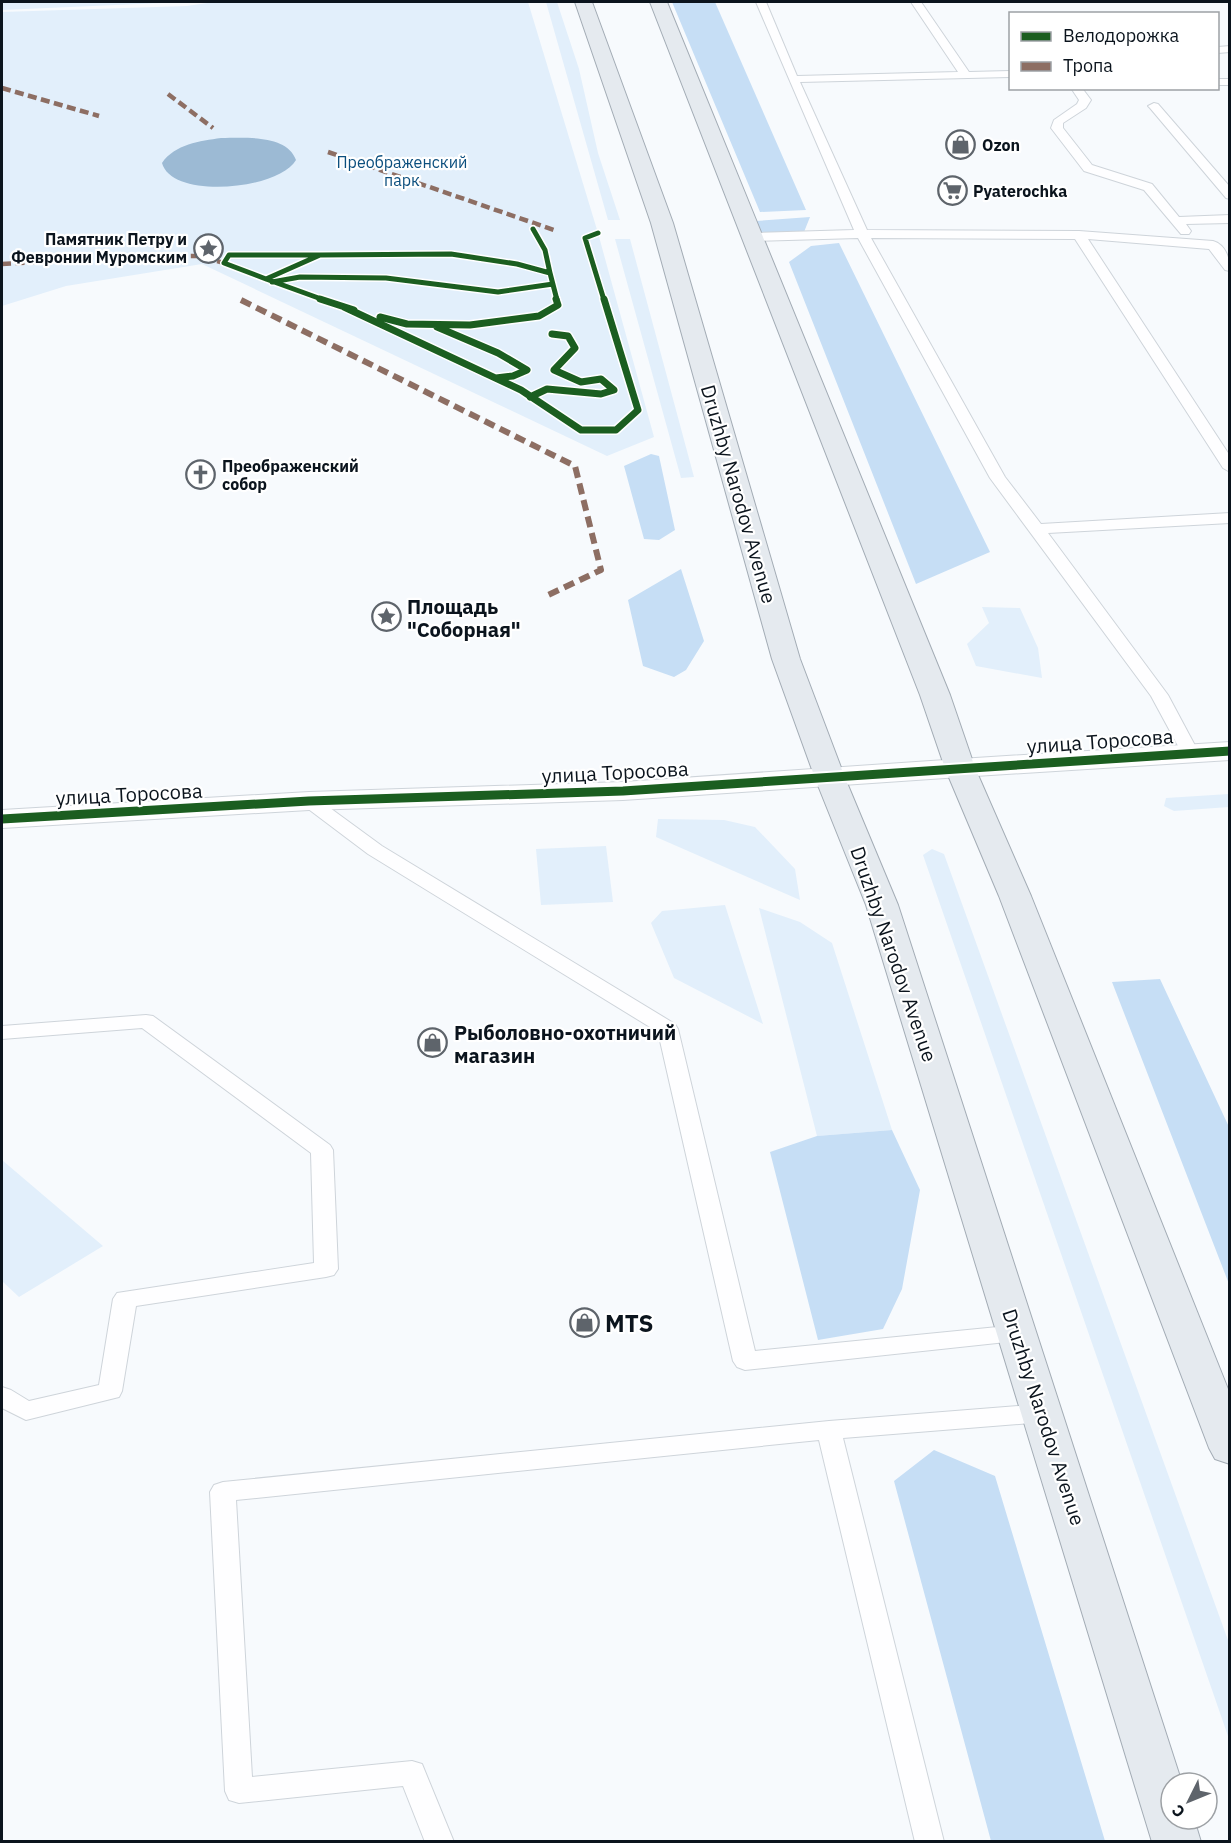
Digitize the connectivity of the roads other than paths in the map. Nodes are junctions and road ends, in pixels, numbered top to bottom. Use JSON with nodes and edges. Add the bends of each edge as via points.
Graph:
{"nodes":[{"id":1,"x":583,"y":2,"type":"edge"},
{"id":2,"x":658,"y":2,"type":"edge"},
{"id":3,"x":761,"y":2,"type":"edge"},
{"id":4,"x":916,"y":2,"type":"edge"},
{"id":5,"x":1009,"y":74,"type":"edge"},
{"id":6,"x":966,"y":75,"type":"junction"},
{"id":7,"x":794,"y":79,"type":"junction"},
{"id":8,"x":1077,"y":90,"type":"edge"},
{"id":9,"x":1154,"y":106,"type":"dead end"},
{"id":10,"x":1230,"y":195,"type":"edge"},
{"id":11,"x":1230,"y":219,"type":"edge"},
{"id":12,"x":1176,"y":221,"type":"junction"},
{"id":13,"x":862,"y":234,"type":"junction"},
{"id":14,"x":1079,"y":235,"type":"junction"},
{"id":15,"x":752,"y":237,"type":"junction"},
{"id":16,"x":1196,"y":245,"type":"junction"},
{"id":17,"x":1230,"y":267,"type":"edge"},
{"id":18,"x":1230,"y":468,"type":"edge"},
{"id":19,"x":1230,"y":518,"type":"edge"},
{"id":20,"x":1037,"y":530,"type":"junction"},
{"id":21,"x":1230,"y":751,"type":"edge"},
{"id":22,"x":1190,"y":753,"type":"junction"},
{"id":23,"x":960,"y":768,"type":"junction"},
{"id":24,"x":830,"y":778,"type":"junction"},
{"id":25,"x":309,"y":801,"type":"junction"},
{"id":26,"x":2,"y":819,"type":"edge"},
{"id":27,"x":2,"y":1033,"type":"edge"},
{"id":28,"x":1018,"y":1334,"type":"junction"},
{"id":29,"x":2,"y":1396,"type":"edge"},
{"id":30,"x":1043,"y":1413,"type":"junction"},
{"id":31,"x":829,"y":1430,"type":"junction"},
{"id":32,"x":1230,"y":1448,"type":"edge"},
{"id":33,"x":440,"y":1842,"type":"edge"},
{"id":34,"x":930,"y":1842,"type":"edge"},
{"id":35,"x":1178,"y":1842,"type":"edge"}],
"edges":[{"from":1,"to":24,"type":"main road","name":"Druzhby Narodov Avenue","via":[[662,223],[786,659]]},
{"from":2,"to":15,"type":"main road"},
{"from":3,"to":7,"type":"lane"},
{"from":4,"to":6,"type":"lane"},
{"from":5,"to":6,"type":"lane"},
{"from":6,"to":7,"type":"lane"},
{"from":7,"to":13,"type":"lane"},
{"from":8,"to":12,"type":"lane","via":[[1084,100],[1082,106],[1058,122],[1057,128],[1088,168],[1148,187]]},
{"from":9,"to":10,"type":"lane"},
{"from":11,"to":12,"type":"lane"},
{"from":12,"to":16,"type":"lane"},
{"from":13,"to":14,"type":"lane"},
{"from":13,"to":15,"type":"lane"},
{"from":13,"to":20,"type":"lane","via":[[998,478]]},
{"from":14,"to":16,"type":"lane"},
{"from":14,"to":18,"type":"lane"},
{"from":15,"to":23,"type":"main road","via":[[935,695]]},
{"from":16,"to":17,"type":"lane","via":[[1213,245]]},
{"from":19,"to":20,"type":"lane"},
{"from":20,"to":22,"type":"lane","via":[[1160,695]]},
{"from":21,"to":22,"type":"street","name":"улица Торосова"},
{"from":22,"to":23,"type":"street","name":"улица Торосова"},
{"from":23,"to":24,"type":"street","name":"улица Торосова"},
{"from":23,"to":32,"type":"main road","via":[[1016,896]]},
{"from":24,"to":25,"type":"street","name":"улица Торосова","via":[[623,791]]},
{"from":24,"to":28,"type":"main road","name":"Druzhby Narodov Avenue","via":[[882,905]]},
{"from":25,"to":26,"type":"street","name":"улица Торосова"},
{"from":25,"to":28,"type":"lane","via":[[375,850],[668,1029],[745,1361]]},
{"from":27,"to":29,"type":"lane","via":[[146,1021],[322,1150],[326,1269],[125,1299],[110,1391],[26,1411]]},
{"from":28,"to":30,"type":"main road","name":"Druzhby Narodov Avenue"},
{"from":30,"to":31,"type":"lane"},
{"from":30,"to":35,"type":"main road","name":"Druzhby Narodov Avenue"},
{"from":31,"to":33,"type":"lane","via":[[223,1491],[239,1791],[412,1773]]},
{"from":31,"to":34,"type":"lane"}]}
